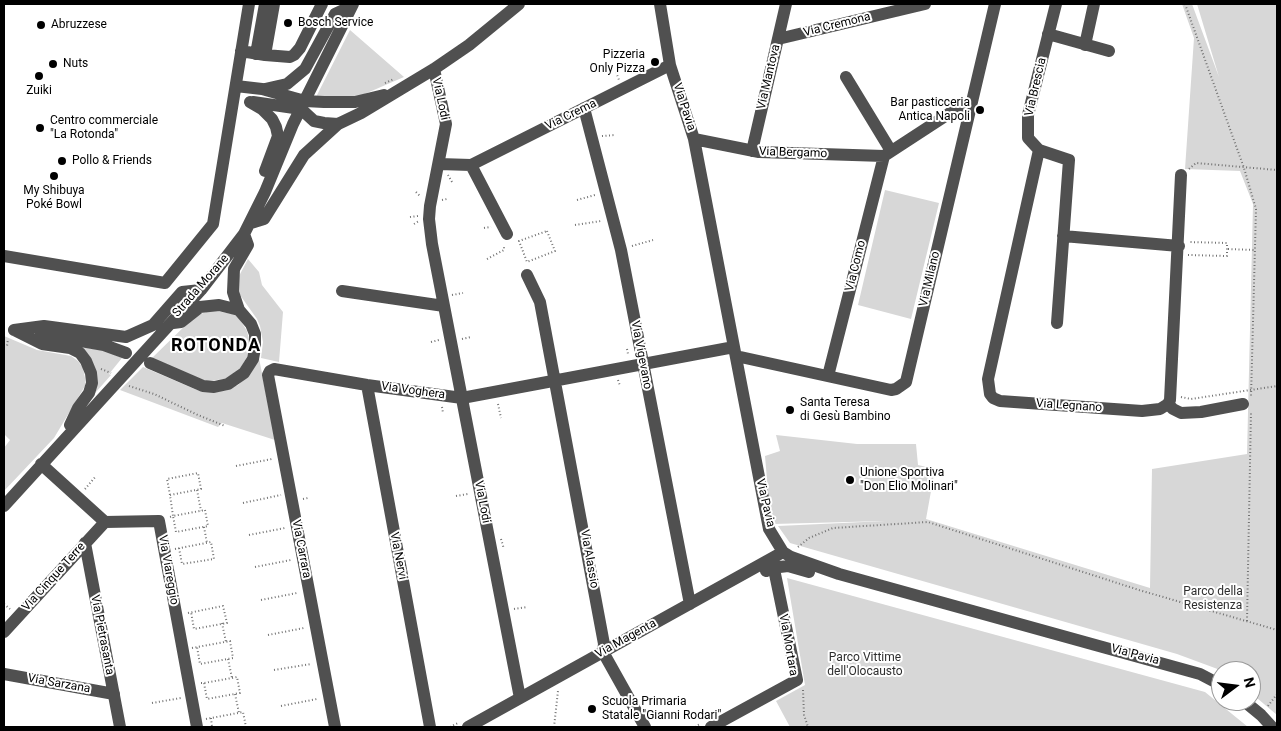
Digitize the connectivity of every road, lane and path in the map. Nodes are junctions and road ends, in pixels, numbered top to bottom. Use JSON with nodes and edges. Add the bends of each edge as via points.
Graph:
{"nodes":[{"id":1,"x":249,"y":4,"type":"edge"},
{"id":2,"x":265,"y":4,"type":"edge"},
{"id":3,"x":274,"y":4,"type":"edge"},
{"id":4,"x":322,"y":4,"type":"edge"},
{"id":5,"x":519,"y":4,"type":"edge"},
{"id":6,"x":660,"y":4,"type":"edge"},
{"id":7,"x":786,"y":4,"type":"edge"},
{"id":8,"x":925,"y":4,"type":"edge"},
{"id":9,"x":994,"y":4,"type":"edge"},
{"id":10,"x":1056,"y":4,"type":"edge"},
{"id":11,"x":1094,"y":4,"type":"edge"},
{"id":12,"x":1185,"y":4,"type":"edge"},
{"id":13,"x":352,"y":6,"type":"edge"},
{"id":14,"x":1048,"y":34,"type":"junction"},
{"id":15,"x":778,"y":39,"type":"junction"},
{"id":16,"x":1085,"y":44,"type":"junction"},
{"id":17,"x":241,"y":51,"type":"junction"},
{"id":18,"x":1109,"y":51,"type":"dead end"},
{"id":19,"x":261,"y":55,"type":"junction"},
{"id":20,"x":670,"y":65,"type":"junction"},
{"id":21,"x":434,"y":69,"type":"junction"},
{"id":22,"x":846,"y":77,"type":"dead end"},
{"id":23,"x":236,"y":86,"type":"junction"},
{"id":24,"x":262,"y":89,"type":"junction"},
{"id":25,"x":394,"y":92,"type":"junction"},
{"id":26,"x":233,"y":99,"type":"junction"},
{"id":27,"x":250,"y":102,"type":"junction"},
{"id":28,"x":303,"y":105,"type":"junction"},
{"id":29,"x":970,"y":106,"type":"junction"},
{"id":30,"x":584,"y":108,"type":"junction"},
{"id":31,"x":338,"y":124,"type":"junction"},
{"id":32,"x":615,"y":135,"type":"dead end"},
{"id":33,"x":599,"y":136,"type":"dead end"},
{"id":34,"x":694,"y":139,"type":"junction"},
{"id":35,"x":1039,"y":150,"type":"junction"},
{"id":36,"x":752,"y":151,"type":"junction"},
{"id":37,"x":888,"y":154,"type":"junction"},
{"id":38,"x":471,"y":164,"type":"junction"},
{"id":39,"x":1244,"y":168,"type":"junction"},
{"id":40,"x":1277,"y":170,"type":"edge"},
{"id":41,"x":445,"y":171,"type":"junction"},
{"id":42,"x":1181,"y":175,"type":"joint"},
{"id":43,"x":452,"y":182,"type":"dead end"},
{"id":44,"x":265,"y":192,"type":"junction"},
{"id":45,"x":601,"y":193,"type":"dead end"},
{"id":46,"x":577,"y":200,"type":"dead end"},
{"id":47,"x":422,"y":216,"type":"dead end"},
{"id":48,"x":410,"y":217,"type":"dead end"},
{"id":49,"x":607,"y":220,"type":"dead end"},
{"id":50,"x":575,"y":225,"type":"dead end"},
{"id":51,"x":248,"y":228,"type":"junction"},
{"id":52,"x":547,"y":231,"type":"joint"},
{"id":53,"x":1063,"y":236,"type":"junction"},
{"id":54,"x":506,"y":237,"type":"joint"},
{"id":55,"x":654,"y":240,"type":"dead end"},
{"id":56,"x":1178,"y":247,"type":"junction"},
{"id":57,"x":626,"y":248,"type":"dead end"},
{"id":58,"x":1227,"y":249,"type":"junction"},
{"id":59,"x":1256,"y":250,"type":"junction"},
{"id":60,"x":4,"y":256,"type":"edge"},
{"id":61,"x":486,"y":259,"type":"dead end"},
{"id":62,"x":527,"y":274,"type":"dead end"},
{"id":63,"x":201,"y":290,"type":"junction"},
{"id":64,"x":342,"y":291,"type":"dead end"},
{"id":65,"x":449,"y":292,"type":"dead end"},
{"id":66,"x":463,"y":293,"type":"dead end"},
{"id":67,"x":448,"y":300,"type":"junction"},
{"id":68,"x":239,"y":310,"type":"junction"},
{"id":69,"x":1057,"y":323,"type":"dead end"},
{"id":70,"x":168,"y":324,"type":"junction"},
{"id":71,"x":9,"y":329,"type":"edge"},
{"id":72,"x":471,"y":337,"type":"dead end"},
{"id":73,"x":443,"y":340,"type":"dead end"},
{"id":74,"x":458,"y":340,"type":"dead end"},
{"id":75,"x":430,"y":342,"type":"dead end"},
{"id":76,"x":627,"y":349,"type":"dead end"},
{"id":77,"x":735,"y":351,"type":"junction"},
{"id":78,"x":126,"y":353,"type":"dead end"},
{"id":79,"x":628,"y":357,"type":"dead end"},
{"id":80,"x":150,"y":363,"type":"dead end"},
{"id":81,"x":643,"y":364,"type":"junction"},
{"id":82,"x":100,"y":368,"type":"dead end"},
{"id":83,"x":270,"y":371,"type":"joint"},
{"id":84,"x":113,"y":374,"type":"dead end"},
{"id":85,"x":828,"y":376,"type":"junction"},
{"id":86,"x":556,"y":380,"type":"junction"},
{"id":87,"x":124,"y":384,"type":"dead end"},
{"id":88,"x":366,"y":385,"type":"junction"},
{"id":89,"x":1277,"y":386,"type":"edge"},
{"id":90,"x":1252,"y":390,"type":"junction"},
{"id":91,"x":462,"y":398,"type":"junction"},
{"id":92,"x":1169,"y":399,"type":"junction"},
{"id":93,"x":497,"y":400,"type":"dead end"},
{"id":94,"x":1248,"y":404,"type":"junction"},
{"id":95,"x":501,"y":418,"type":"dead end"},
{"id":96,"x":225,"y":426,"type":"dead end"},
{"id":97,"x":62,"y":440,"type":"junction"},
{"id":98,"x":278,"y":458,"type":"dead end"},
{"id":99,"x":41,"y":464,"type":"junction"},
{"id":100,"x":236,"y":466,"type":"dead end"},
{"id":101,"x":96,"y":476,"type":"dead end"},
{"id":102,"x":197,"y":490,"type":"junction"},
{"id":103,"x":82,"y":492,"type":"dead end"},
{"id":104,"x":290,"y":494,"type":"junction"},
{"id":105,"x":472,"y":494,"type":"dead end"},
{"id":106,"x":170,"y":495,"type":"junction"},
{"id":107,"x":456,"y":496,"type":"dead end"},
{"id":108,"x":243,"y":503,"type":"dead end"},
{"id":109,"x":4,"y":506,"type":"edge"},
{"id":110,"x":201,"y":511,"type":"junction"},
{"id":111,"x":174,"y":516,"type":"junction"},
{"id":112,"x":166,"y":518,"type":"dead end"},
{"id":113,"x":104,"y":522,"type":"junction"},
{"id":114,"x":292,"y":526,"type":"dead end"},
{"id":115,"x":204,"y":527,"type":"junction"},
{"id":116,"x":249,"y":535,"type":"dead end"},
{"id":117,"x":84,"y":543,"type":"junction"},
{"id":118,"x":207,"y":543,"type":"junction"},
{"id":119,"x":179,"y":548,"type":"junction"},
{"id":120,"x":172,"y":550,"type":"dead end"},
{"id":121,"x":787,"y":554,"type":"junction"},
{"id":122,"x":298,"y":558,"type":"dead end"},
{"id":123,"x":255,"y":567,"type":"dead end"},
{"id":124,"x":775,"y":574,"type":"dead end"},
{"id":125,"x":839,"y":574,"type":"junction"},
{"id":126,"x":730,"y":582,"type":"junction"},
{"id":127,"x":304,"y":591,"type":"dead end"},
{"id":128,"x":261,"y":600,"type":"dead end"},
{"id":129,"x":4,"y":604,"type":"edge"},
{"id":130,"x":690,"y":604,"type":"junction"},
{"id":131,"x":527,"y":607,"type":"dead end"},
{"id":132,"x":510,"y":610,"type":"dead end"},
{"id":133,"x":12,"y":612,"type":"dead end"},
{"id":134,"x":191,"y":612,"type":"junction"},
{"id":135,"x":184,"y":614,"type":"dead end"},
{"id":136,"x":1247,"y":621,"type":"junction"},
{"id":137,"x":222,"y":623,"type":"junction"},
{"id":138,"x":311,"y":627,"type":"dead end"},
{"id":139,"x":1277,"y":630,"type":"edge"},
{"id":140,"x":4,"y":632,"type":"edge"},
{"id":141,"x":268,"y":635,"type":"dead end"},
{"id":142,"x":226,"y":642,"type":"junction"},
{"id":143,"x":197,"y":648,"type":"junction"},
{"id":144,"x":190,"y":649,"type":"dead end"},
{"id":145,"x":603,"y":652,"type":"junction"},
{"id":146,"x":228,"y":659,"type":"junction"},
{"id":147,"x":318,"y":662,"type":"dead end"},
{"id":148,"x":274,"y":670,"type":"dead end"},
{"id":149,"x":4,"y":674,"type":"edge"},
{"id":150,"x":232,"y":678,"type":"junction"},
{"id":151,"x":1211,"y":680,"type":"edge"},
{"id":152,"x":204,"y":683,"type":"junction"},
{"id":153,"x":197,"y":684,"type":"dead end"},
{"id":154,"x":802,"y":684,"type":"dead end"},
{"id":155,"x":553,"y":691,"type":"dead end"},
{"id":156,"x":114,"y":694,"type":"junction"},
{"id":157,"x":235,"y":694,"type":"junction"},
{"id":158,"x":185,"y":697,"type":"dead end"},
{"id":159,"x":324,"y":698,"type":"dead end"},
{"id":160,"x":520,"y":698,"type":"junction"},
{"id":161,"x":152,"y":703,"type":"dead end"},
{"id":162,"x":280,"y":706,"type":"dead end"},
{"id":163,"x":1256,"y":711,"type":"edge"},
{"id":164,"x":239,"y":713,"type":"junction"},
{"id":165,"x":210,"y":718,"type":"junction"},
{"id":166,"x":200,"y":723,"type":"edge"},
{"id":167,"x":463,"y":725,"type":"edge"},
{"id":168,"x":708,"y":725,"type":"edge"},
{"id":169,"x":120,"y":727,"type":"edge"},
{"id":170,"x":212,"y":727,"type":"edge"},
{"id":171,"x":246,"y":727,"type":"edge"},
{"id":172,"x":335,"y":727,"type":"edge"},
{"id":173,"x":430,"y":727,"type":"edge"},
{"id":174,"x":450,"y":727,"type":"edge"},
{"id":175,"x":554,"y":727,"type":"edge"},
{"id":176,"x":645,"y":727,"type":"edge"},
{"id":177,"x":695,"y":727,"type":"edge"},
{"id":178,"x":808,"y":727,"type":"edge"},
{"id":179,"x":1272,"y":727,"type":"edge"}],
"edges":[{"from":1,"to":17,"type":"street"},
{"from":2,"to":19,"type":"street"},
{"from":3,"to":19,"type":"street"},
{"from":4,"to":19,"type":"street","via":[[294,55]]},
{"from":5,"to":21,"type":"street"},
{"from":6,"to":20,"type":"street","name":"Via Pavia"},
{"from":7,"to":15,"type":"street","name":"Via Mantova"},
{"from":8,"to":15,"type":"street","name":"Via Cremona"},
{"from":9,"to":29,"type":"street","name":"Via Milano"},
{"from":10,"to":14,"type":"street","name":"Via Brescia"},
{"from":11,"to":16,"type":"street"},
{"from":12,"to":39,"type":"path"},
{"from":13,"to":24,"type":"street","via":[[335,14],[305,69],[287,84]]},
{"from":13,"to":28,"type":"street","name":"Strada Morane"},
{"from":14,"to":16,"type":"street"},
{"from":14,"to":35,"type":"street","name":"Via Brescia","via":[[1028,115],[1028,138]]},
{"from":15,"to":36,"type":"street","name":"Via Mantova"},
{"from":16,"to":18,"type":"street"},
{"from":17,"to":19,"type":"street"},
{"from":17,"to":23,"type":"street"},
{"from":20,"to":30,"type":"street","name":"Via Crema"},
{"from":20,"to":34,"type":"street","name":"Via Pavia"},
{"from":21,"to":25,"type":"street"},
{"from":21,"to":41,"type":"street","name":"Via Lodi","via":[[446,124]]},
{"from":22,"to":37,"type":"street"},
{"from":23,"to":24,"type":"street"},
{"from":23,"to":26,"type":"street"},
{"from":24,"to":28,"type":"street"},
{"from":25,"to":28,"type":"street","via":[[354,102]]},
{"from":25,"to":31,"type":"street"},
{"from":26,"to":27,"type":"street"},
{"from":26,"to":60,"type":"street","via":[[212,224],[165,284]]},
{"from":27,"to":28,"type":"street"},
{"from":27,"to":44,"type":"street","via":[[272,119],[278,136],[262,179]]},
{"from":28,"to":31,"type":"street","via":[[314,120]]},
{"from":28,"to":44,"type":"street","name":"Strada Morane"},
{"from":29,"to":37,"type":"street","via":[[953,112]]},
{"from":29,"to":85,"type":"street","name":"Via Milano","via":[[906,382],[902,387],[891,390]]},
{"from":30,"to":38,"type":"street","name":"Via Crema"},
{"from":30,"to":81,"type":"street","name":"Via Vigevano","via":[[621,250]]},
{"from":31,"to":51,"type":"street","via":[[304,156],[264,219]]},
{"from":32,"to":33,"type":"path"},
{"from":34,"to":36,"type":"street","name":"Via Bergamo"},
{"from":34,"to":77,"type":"street","name":"Via Pavia"},
{"from":35,"to":53,"type":"street","via":[[1069,160]]},
{"from":35,"to":92,"type":"street","name":"Via Legnano","via":[[988,379],[990,394],[1000,401],[1142,411],[1160,409]]},
{"from":36,"to":37,"type":"street","name":"Via Bergamo"},
{"from":37,"to":85,"type":"street","name":"Via Como"},
{"from":38,"to":41,"type":"street","name":"Via Crema"},
{"from":38,"to":54,"type":"street"},
{"from":39,"to":40,"type":"path"},
{"from":39,"to":42,"type":"path","via":[[1196,163]]},
{"from":39,"to":59,"type":"path","via":[[1256,209]]},
{"from":41,"to":43,"type":"path"},
{"from":41,"to":67,"type":"street","name":"Via Lodi","via":[[429,219],[432,244]]},
{"from":42,"to":56,"type":"street"},
{"from":44,"to":51,"type":"street","name":"Strada Morane"},
{"from":45,"to":46,"type":"path"},
{"from":47,"to":48,"type":"path"},
{"from":49,"to":50,"type":"path"},
{"from":51,"to":63,"type":"street","name":"Strada Morane"},
{"from":51,"to":68,"type":"street","via":[[248,245],[234,268],[233,292]]},
{"from":52,"to":52,"type":"path","via":[[519,241],[527,262],[555,251]]},
{"from":53,"to":56,"type":"street"},
{"from":53,"to":69,"type":"street"},
{"from":54,"to":61,"type":"path","via":[[504,250]]},
{"from":55,"to":57,"type":"path"},
{"from":56,"to":58,"type":"path","via":[[1227,243]]},
{"from":56,"to":58,"type":"path","via":[[1227,256]]},
{"from":56,"to":92,"type":"street"},
{"from":58,"to":59,"type":"path"},
{"from":59,"to":90,"type":"path"},
{"from":62,"to":86,"type":"street","via":[[540,302]]},
{"from":63,"to":70,"type":"street","name":"Strada Morane"},
{"from":63,"to":71,"type":"street","via":[[182,292],[153,325],[126,337],[44,326]]},
{"from":64,"to":67,"type":"street"},
{"from":65,"to":67,"type":"path"},
{"from":66,"to":67,"type":"path"},
{"from":67,"to":91,"type":"street","name":"Via Lodi"},
{"from":68,"to":70,"type":"street","via":[[220,305],[200,307],[181,322]]},
{"from":68,"to":80,"type":"street","via":[[251,324],[255,348],[244,374],[228,384],[203,386]]},
{"from":70,"to":97,"type":"street","name":"Strada Morane"},
{"from":71,"to":78,"type":"street","via":[[104,345]]},
{"from":71,"to":97,"type":"street","via":[[42,344],[70,348],[86,361],[92,383],[89,393]]},
{"from":72,"to":74,"type":"path"},
{"from":73,"to":75,"type":"path"},
{"from":76,"to":79,"type":"path"},
{"from":77,"to":81,"type":"street","name":"Via Voghera"},
{"from":77,"to":85,"type":"street","name":"Via Milano"},
{"from":77,"to":121,"type":"street","name":"Via Pavia","via":[[769,529]]},
{"from":81,"to":86,"type":"street","name":"Via Voghera"},
{"from":81,"to":130,"type":"street","name":"Via Vigevano"},
{"from":82,"to":84,"type":"path"},
{"from":83,"to":88,"type":"street","name":"Via Voghera","via":[[283,370]]},
{"from":83,"to":104,"type":"street","name":"Via Carrara","via":[[268,375]]},
{"from":86,"to":91,"type":"street","name":"Via Voghera"},
{"from":86,"to":145,"type":"street","name":"Via Alassio"},
{"from":87,"to":96,"type":"path"},
{"from":88,"to":91,"type":"street","name":"Via Voghera"},
{"from":88,"to":173,"type":"street","name":"Via Nervi"},
{"from":89,"to":90,"type":"path"},
{"from":90,"to":92,"type":"path"},
{"from":90,"to":94,"type":"path"},
{"from":91,"to":160,"type":"street","name":"Via Lodi"},
{"from":92,"to":94,"type":"street","via":[[1173,409],[1181,413]]},
{"from":93,"to":95,"type":"path"},
{"from":94,"to":136,"type":"path"},
{"from":97,"to":99,"type":"street","name":"Strada Morane"},
{"from":98,"to":100,"type":"path"},
{"from":99,"to":109,"type":"street","name":"Strada Morane"},
{"from":99,"to":113,"type":"street"},
{"from":101,"to":103,"type":"path"},
{"from":102,"to":106,"type":"path"},
{"from":102,"to":106,"type":"path","via":[[201,489],[198,473],[167,479]]},
{"from":102,"to":110,"type":"path"},
{"from":104,"to":108,"type":"path"},
{"from":104,"to":172,"type":"street","name":"Via Carrara"},
{"from":105,"to":107,"type":"path"},
{"from":106,"to":111,"type":"path"},
{"from":110,"to":111,"type":"path"},
{"from":110,"to":115,"type":"path","via":[[205,510],[208,526]]},
{"from":111,"to":112,"type":"path"},
{"from":111,"to":115,"type":"path","via":[[176,532]]},
{"from":113,"to":117,"type":"street","name":"Via Cinque Terre"},
{"from":113,"to":166,"type":"street","name":"Via Viareggio","via":[[159,521]]},
{"from":114,"to":116,"type":"path"},
{"from":115,"to":118,"type":"path"},
{"from":117,"to":140,"type":"street","name":"Via Cinque Terre"},
{"from":117,"to":156,"type":"street","name":"Via Pietrasanta"},
{"from":118,"to":119,"type":"path"},
{"from":118,"to":119,"type":"path","via":[[211,542],[214,559],[182,564]]},
{"from":119,"to":120,"type":"path"},
{"from":121,"to":125,"type":"street","name":"Via Pavia"},
{"from":121,"to":126,"type":"street","name":"Via Magenta"},
{"from":121,"to":136,"type":"path","via":[[809,538],[833,528],[928,522],[1138,590]]},
{"from":122,"to":123,"type":"path"},
{"from":124,"to":168,"type":"street","name":"Via Mortara","via":[[797,680]]},
{"from":125,"to":126,"type":"street","via":[[826,577],[788,566],[771,568],[738,585]]},
{"from":125,"to":151,"type":"street","name":"Via Pavia","via":[[1172,665]]},
{"from":126,"to":130,"type":"street","name":"Via Magenta"},
{"from":127,"to":128,"type":"path"},
{"from":129,"to":133,"type":"path"},
{"from":130,"to":145,"type":"street","name":"Via Magenta"},
{"from":131,"to":132,"type":"path"},
{"from":134,"to":135,"type":"path"},
{"from":134,"to":137,"type":"path","via":[[194,629]]},
{"from":134,"to":137,"type":"path","via":[[223,606],[226,622]]},
{"from":136,"to":139,"type":"path"},
{"from":137,"to":142,"type":"path"},
{"from":138,"to":141,"type":"path"},
{"from":142,"to":143,"type":"path"},
{"from":142,"to":146,"type":"path","via":[[230,641],[233,658]]},
{"from":143,"to":144,"type":"path"},
{"from":143,"to":146,"type":"path","via":[[200,664]]},
{"from":145,"to":160,"type":"street","name":"Via Magenta"},
{"from":145,"to":176,"type":"street","name":"Via Alassio"},
{"from":146,"to":150,"type":"path"},
{"from":147,"to":148,"type":"path"},
{"from":149,"to":156,"type":"street","name":"Via Sarzana"},
{"from":150,"to":152,"type":"path"},
{"from":150,"to":157,"type":"path","via":[[237,677],[240,693]]},
{"from":152,"to":153,"type":"path"},
{"from":152,"to":157,"type":"path","via":[[207,699]]},
{"from":154,"to":178,"type":"path"},
{"from":155,"to":175,"type":"path","via":[[558,691]]},
{"from":156,"to":169,"type":"street","name":"Via Pietrasanta"},
{"from":157,"to":164,"type":"path"},
{"from":158,"to":161,"type":"path"},
{"from":159,"to":162,"type":"path"},
{"from":160,"to":167,"type":"street","name":"Via Magenta"},
{"from":163,"to":179,"type":"street"},
{"from":164,"to":165,"type":"path"},
{"from":164,"to":171,"type":"path","via":[[243,712]]},
{"from":165,"to":166,"type":"path"},
{"from":165,"to":170,"type":"path"},
{"from":167,"to":174,"type":"path"},
{"from":168,"to":177,"type":"path"}]}
